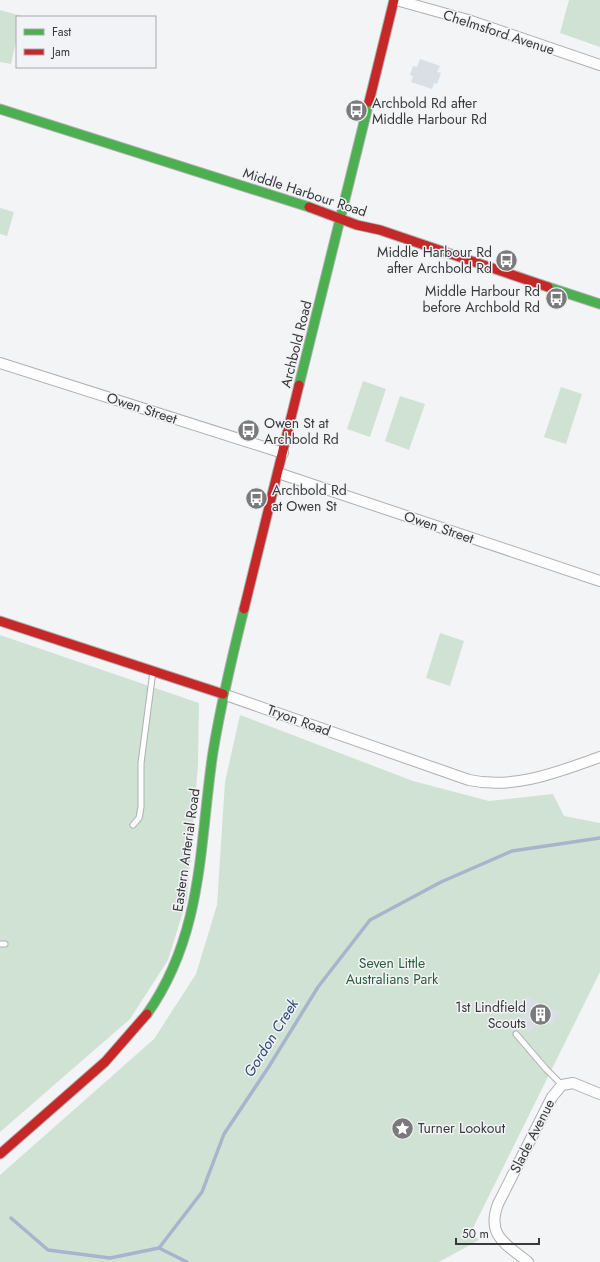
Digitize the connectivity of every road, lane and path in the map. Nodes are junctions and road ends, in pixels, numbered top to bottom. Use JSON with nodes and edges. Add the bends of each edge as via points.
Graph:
{"nodes":[{"id":1,"x":396,"y":0,"type":"edge"},
{"id":2,"x":600,"y":66,"type":"edge"},
{"id":3,"x":0,"y":109,"type":"edge"},
{"id":4,"x":342,"y":219,"type":"junction"},
{"id":5,"x":600,"y":304,"type":"edge"},
{"id":6,"x":0,"y":363,"type":"edge"},
{"id":7,"x":284,"y":453,"type":"junction"},
{"id":8,"x":278,"y":473,"type":"junction"},
{"id":9,"x":600,"y":581,"type":"edge"},
{"id":10,"x":0,"y":621,"type":"edge"},
{"id":11,"x":153,"y":670,"type":"junction"},
{"id":12,"x":224,"y":694,"type":"junction"},
{"id":13,"x":600,"y":757,"type":"edge"},
{"id":14,"x":133,"y":825,"type":"dead end"},
{"id":15,"x":516,"y":1034,"type":"dead end"},
{"id":16,"x":562,"y":1085,"type":"junction"},
{"id":17,"x":600,"y":1094,"type":"edge"},
{"id":18,"x":0,"y":1154,"type":"edge"},
{"id":19,"x":528,"y":1262,"type":"edge"}],
"edges":[{"from":1,"to":2,"type":"street","name":"Chelmsford Avenue","via":[[468,20]]},
{"from":1,"to":4,"type":"main road","name":"Archbold Road"},
{"from":3,"to":4,"type":"main road","name":"Middle Harbour Road"},
{"from":4,"to":5,"type":"main road","name":"Middle Harbour Road"},
{"from":4,"to":7,"type":"main road","name":"Archbold Road"},
{"from":6,"to":7,"type":"street","name":"Owen Street"},
{"from":7,"to":8,"type":"main road","name":"Archbold Road"},
{"from":8,"to":9,"type":"street","name":"Owen Street"},
{"from":8,"to":12,"type":"main road","name":"Archbold Road"},
{"from":10,"to":11,"type":"main road","name":"Tryon Road"},
{"from":11,"to":12,"type":"main road","name":"Tryon Road"},
{"from":11,"to":14,"type":"lane","via":[[141,763],[141,807],[139,818]]},
{"from":12,"to":13,"type":"street","name":"Tryon Road","via":[[481,783],[507,784],[549,775]]},
{"from":12,"to":18,"type":"main road","name":"Eastern Arterial Road","via":[[211,769],[198,888],[186,936],[168,979],[144,1018],[109,1058]]},
{"from":15,"to":16,"type":"lane"},
{"from":16,"to":17,"type":"street","name":"Slade Avenue","via":[[573,1083]]},
{"from":16,"to":19,"type":"street","name":"Slade Avenue","via":[[552,1097],[498,1204],[493,1222],[495,1232],[501,1240]]}]}
